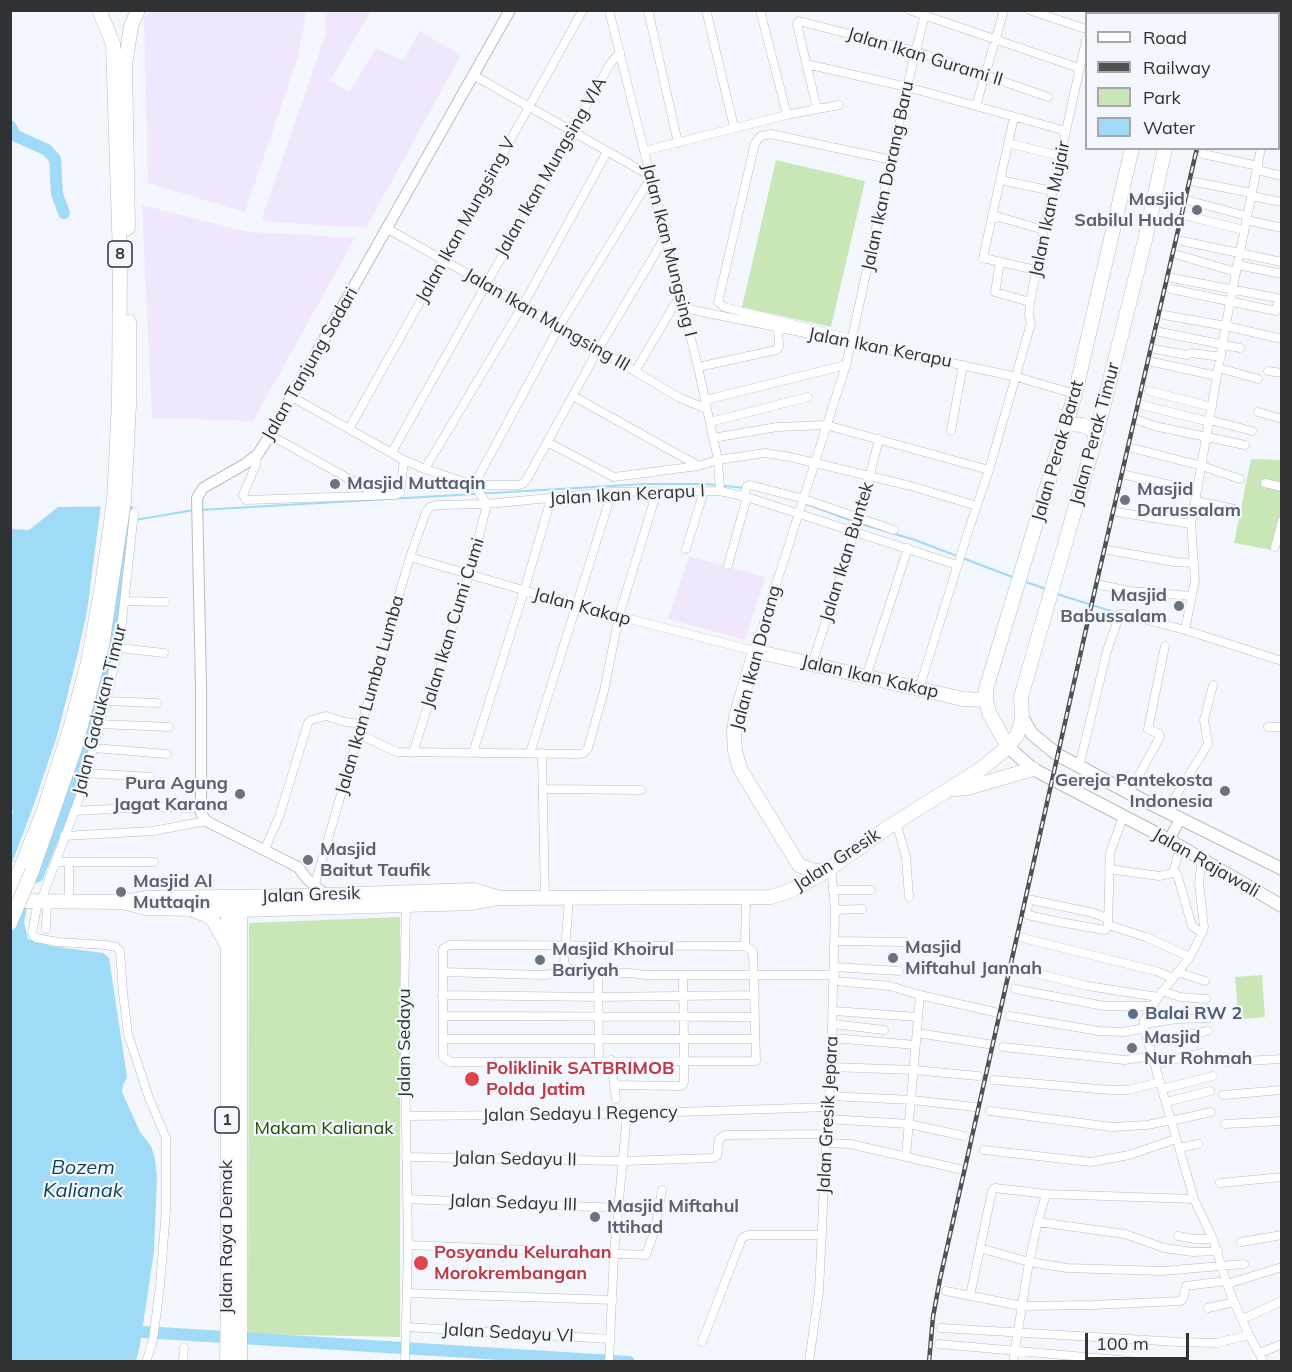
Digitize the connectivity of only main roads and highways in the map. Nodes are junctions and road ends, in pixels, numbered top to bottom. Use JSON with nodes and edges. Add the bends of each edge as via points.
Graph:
{"nodes":[{"id":1,"x":99,"y":10,"type":"edge"},
{"id":2,"x":138,"y":10,"type":"edge"},
{"id":3,"x":1132,"y":150,"type":"edge"},
{"id":4,"x":1165,"y":150,"type":"edge"},
{"id":5,"x":1067,"y":424,"type":"junction"},
{"id":6,"x":1096,"y":436,"type":"junction"},
{"id":7,"x":119,"y":501,"type":"junction"},
{"id":8,"x":755,"y":651,"type":"joint"},
{"id":9,"x":986,"y":700,"type":"junction"},
{"id":10,"x":1022,"y":717,"type":"junction"},
{"id":11,"x":1008,"y":747,"type":"junction"},
{"id":12,"x":1033,"y":769,"type":"junction"},
{"id":13,"x":950,"y":790,"type":"junction"},
{"id":14,"x":799,"y":865,"type":"junction"},
{"id":15,"x":828,"y":869,"type":"junction"},
{"id":16,"x":1281,"y":869,"type":"edge"},
{"id":17,"x":792,"y":890,"type":"junction"},
{"id":18,"x":10,"y":895,"type":"edge"},
{"id":19,"x":499,"y":898,"type":"junction"},
{"id":20,"x":10,"y":901,"type":"edge"},
{"id":21,"x":123,"y":902,"type":"junction"},
{"id":22,"x":234,"y":903,"type":"junction"},
{"id":23,"x":1281,"y":906,"type":"edge"},
{"id":24,"x":269,"y":909,"type":"junction"},
{"id":25,"x":191,"y":910,"type":"junction"},
{"id":26,"x":10,"y":923,"type":"edge"},
{"id":27,"x":233,"y":945,"type":"junction"},
{"id":28,"x":235,"y":1352,"type":"edge"},
{"id":29,"x":227,"y":1362,"type":"edge"}],
"edges":[{"from":1,"to":7,"type":"highway","number":"8","via":[[113,45],[120,256]]},
{"from":2,"to":7,"type":"highway","number":"8","via":[[131,26],[125,65],[129,404]]},
{"from":3,"to":5,"type":"highway","name":"Jalan Perak Barat"},
{"from":4,"to":6,"type":"highway","name":"Jalan Perak Timur"},
{"from":5,"to":6,"type":"highway","via":[[1082,425]]},
{"from":5,"to":9,"type":"highway","name":"Jalan Perak Barat","via":[[986,689]]},
{"from":6,"to":10,"type":"highway","name":"Jalan Perak Timur","via":[[1021,697]]},
{"from":7,"to":18,"type":"highway","number":"8","via":[[88,662],[70,729],[44,810]]},
{"from":7,"to":26,"type":"highway","number":"8","bridge":true,"via":[[104,635],[87,706],[57,803]]},
{"from":8,"to":9,"type":"highway","name":"Jalan Ikan Kakap","via":[[963,699]]},
{"from":8,"to":14,"type":"highway","name":"Jalan Ikan Dorang","via":[[736,717],[735,751],[740,769]]},
{"from":9,"to":11,"type":"highway"},
{"from":10,"to":11,"type":"highway","name":"Jalan Gresik","via":[[1017,735]]},
{"from":10,"to":16,"type":"main road","name":"Jalan Rajawali","via":[[1043,745]]},
{"from":11,"to":12,"type":"main road","name":"Jalan Rajawali"},
{"from":11,"to":13,"type":"highway","name":"Jalan Gresik"},
{"from":12,"to":13,"type":"highway"},
{"from":12,"to":23,"type":"main road","name":"Jalan Rajawali","via":[[1174,843]]},
{"from":13,"to":15,"type":"highway","name":"Jalan Gresik"},
{"from":14,"to":15,"type":"highway","via":[[812,870]]},
{"from":14,"to":17,"type":"highway"},
{"from":15,"to":17,"type":"highway","name":"Jalan Gresik"},
{"from":17,"to":19,"type":"highway","name":"Jalan Gresik","via":[[771,897],[746,898]]},
{"from":19,"to":22,"type":"highway","name":"Jalan Gresik","via":[[474,890],[299,896]]},
{"from":19,"to":24,"type":"highway","name":"Jalan Gresik","via":[[473,903]]},
{"from":20,"to":21,"type":"highway","name":"Jalan Gresik"},
{"from":21,"to":22,"type":"highway","name":"Jalan Gresik","via":[[147,898]]},
{"from":21,"to":25,"type":"highway","name":"Jalan Gresik"},
{"from":22,"to":24,"type":"highway","name":"Jalan Gresik"},
{"from":22,"to":25,"type":"highway","name":"Jalan Gresik"},
{"from":22,"to":27,"type":"highway","name":"Jalan Raya Demak","number":"1"},
{"from":24,"to":27,"type":"highway","via":[[250,922]]},
{"from":25,"to":27,"type":"highway","via":[[213,920]]},
{"from":27,"to":28,"type":"highway","name":"Jalan Raya Demak","number":"1"},
{"from":28,"to":29,"type":"highway","name":"Jalan Raya Demak","number":"1"}]}
